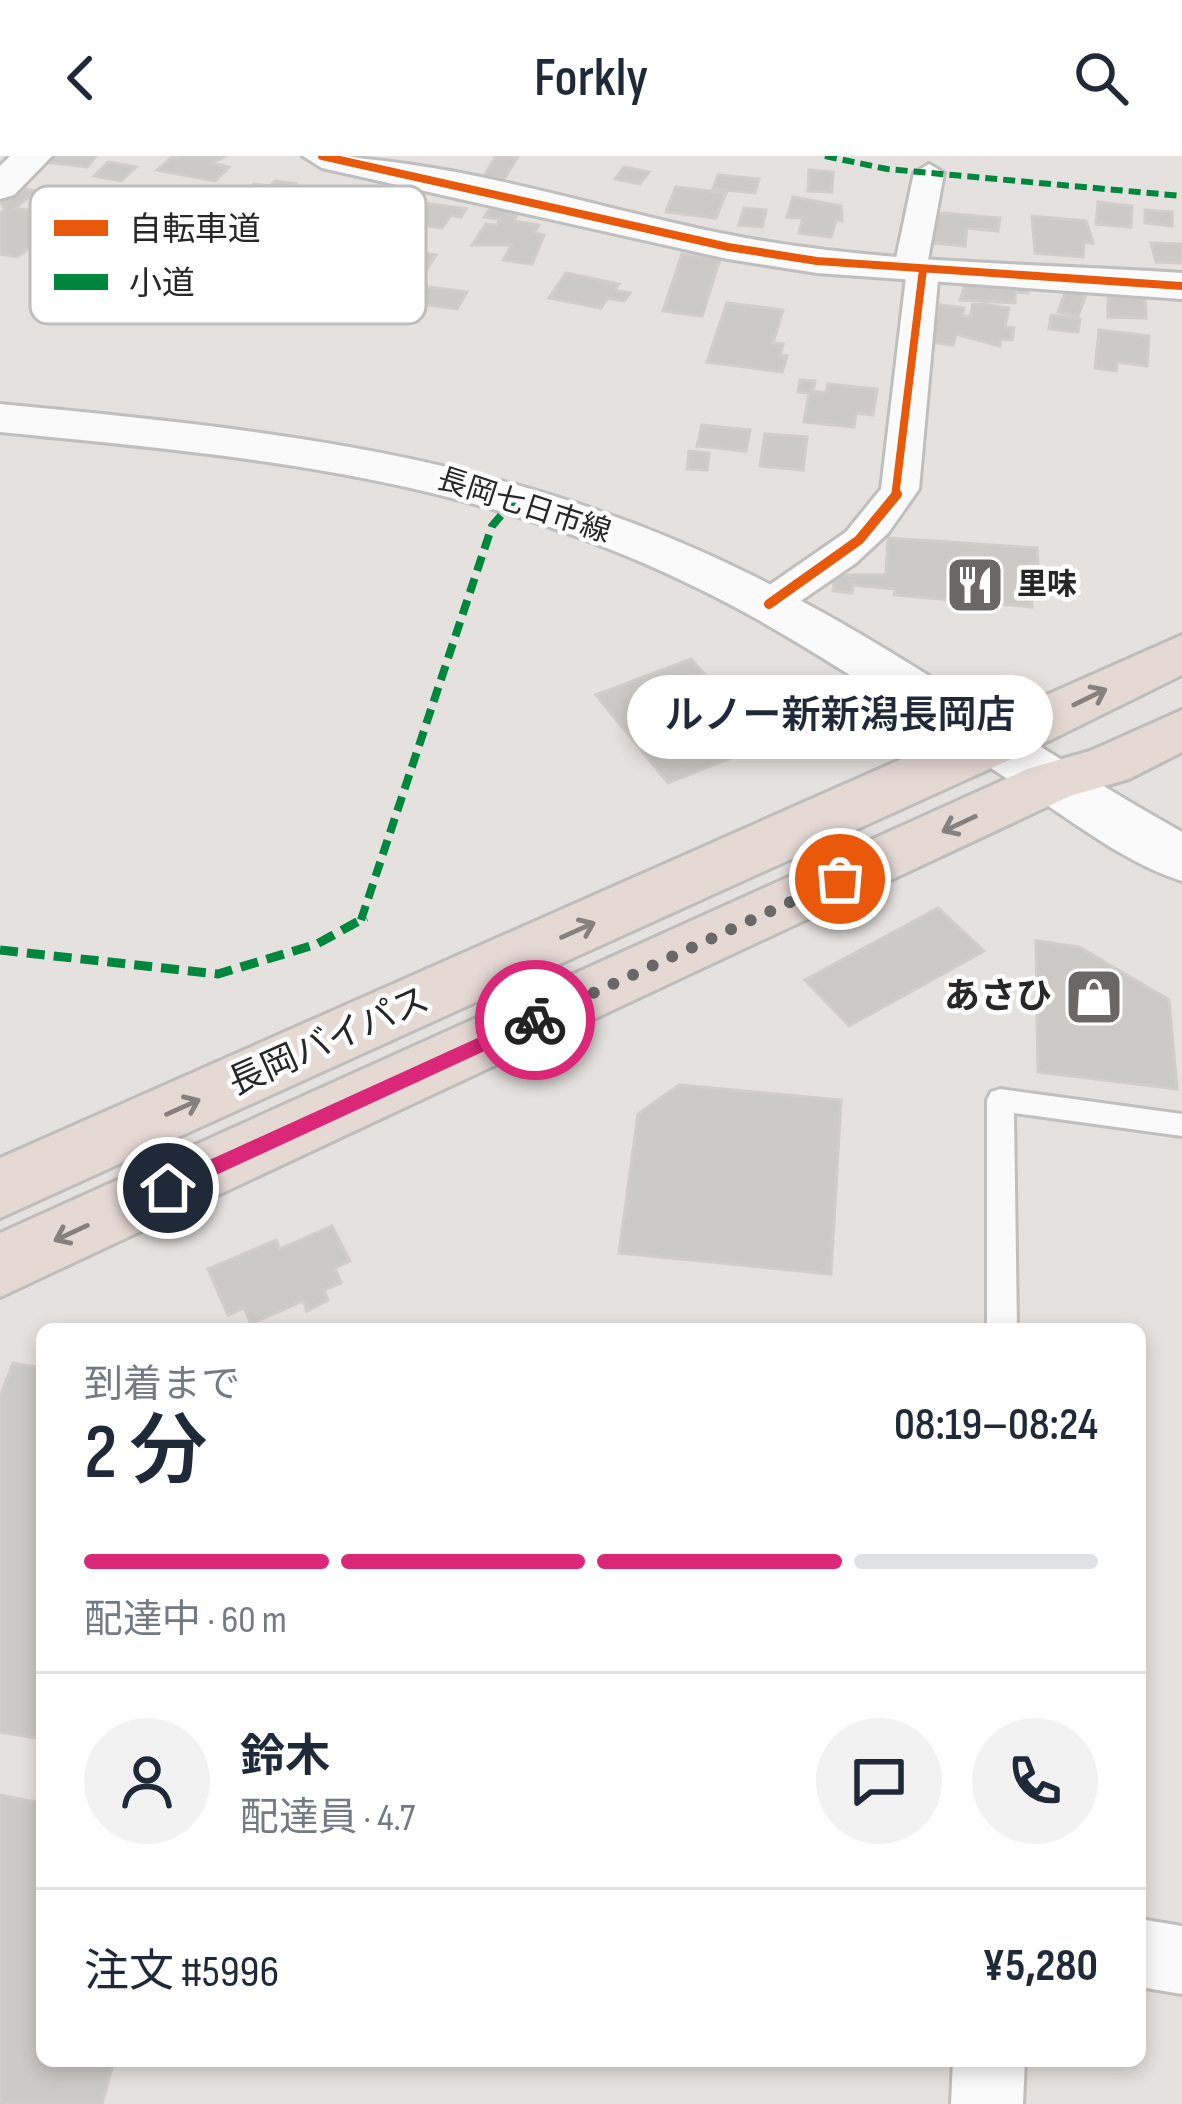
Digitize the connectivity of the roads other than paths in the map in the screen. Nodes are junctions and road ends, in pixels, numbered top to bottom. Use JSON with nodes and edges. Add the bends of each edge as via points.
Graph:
{"nodes":[{"id":1,"x":33,"y":156,"type":"edge"},
{"id":2,"x":322,"y":156,"type":"edge"},
{"id":3,"x":929,"y":173,"type":"dead end"},
{"id":4,"x":0,"y":188,"type":"edge"},
{"id":5,"x":916,"y":268,"type":"junction"},
{"id":6,"x":1182,"y":286,"type":"edge"},
{"id":7,"x":0,"y":418,"type":"edge"},
{"id":8,"x":769,"y":604,"type":"junction"},
{"id":9,"x":1182,"y":653,"type":"edge"},
{"id":10,"x":1182,"y":729,"type":"edge"},
{"id":11,"x":998,"y":742,"type":"junction"},
{"id":12,"x":1109,"y":764,"type":"junction"},
{"id":13,"x":1050,"y":782,"type":"junction"},
{"id":14,"x":1182,"y":814,"type":"edge"},
{"id":15,"x":1182,"y":859,"type":"edge"},
{"id":16,"x":1182,"y":1125,"type":"edge"},
{"id":17,"x":0,"y":1190,"type":"edge"},
{"id":18,"x":0,"y":1265,"type":"edge"},
{"id":19,"x":1002,"y":1323,"type":"edge"},
{"id":20,"x":1146,"y":1954,"type":"edge"},
{"id":21,"x":1182,"y":1960,"type":"edge"},
{"id":22,"x":988,"y":2067,"type":"edge"},
{"id":23,"x":987,"y":2104,"type":"edge"}],
"edges":[{"from":1,"to":4,"type":"main road"},
{"from":2,"to":5,"type":"main road","via":[[728,247]]},
{"from":3,"to":5,"type":"street"},
{"from":5,"to":6,"type":"main road"},
{"from":5,"to":8,"type":"street","via":[[900,490],[838,559]]},
{"from":7,"to":8,"type":"main road","name":"長岡七日市線","via":[[256,444],[437,477],[599,527]]},
{"from":8,"to":11,"type":"main road","name":"長岡七日市線"},
{"from":11,"to":9,"type":"highway","name":"長岡バイパス","one_way":true},
{"from":10,"to":12,"type":"highway","name":"長岡バイパス"},
{"from":11,"to":12,"type":"main road","name":"長岡七日市線"},
{"from":11,"to":13,"type":"main road","name":"長岡七日市線"},
{"from":17,"to":11,"type":"highway","name":"長岡バイパス","one_way":true},
{"from":12,"to":13,"type":"highway","name":"長岡バイパス"},
{"from":12,"to":14,"type":"main road","name":"長岡七日市線"},
{"from":13,"to":15,"type":"main road","name":"長岡七日市線"},
{"from":13,"to":18,"type":"highway","name":"長岡バイパス","one_way":true},
{"from":16,"to":19,"type":"lane","via":[[1000,1100]]},
{"from":20,"to":21,"type":"street"},
{"from":22,"to":23,"type":"street"}]}
